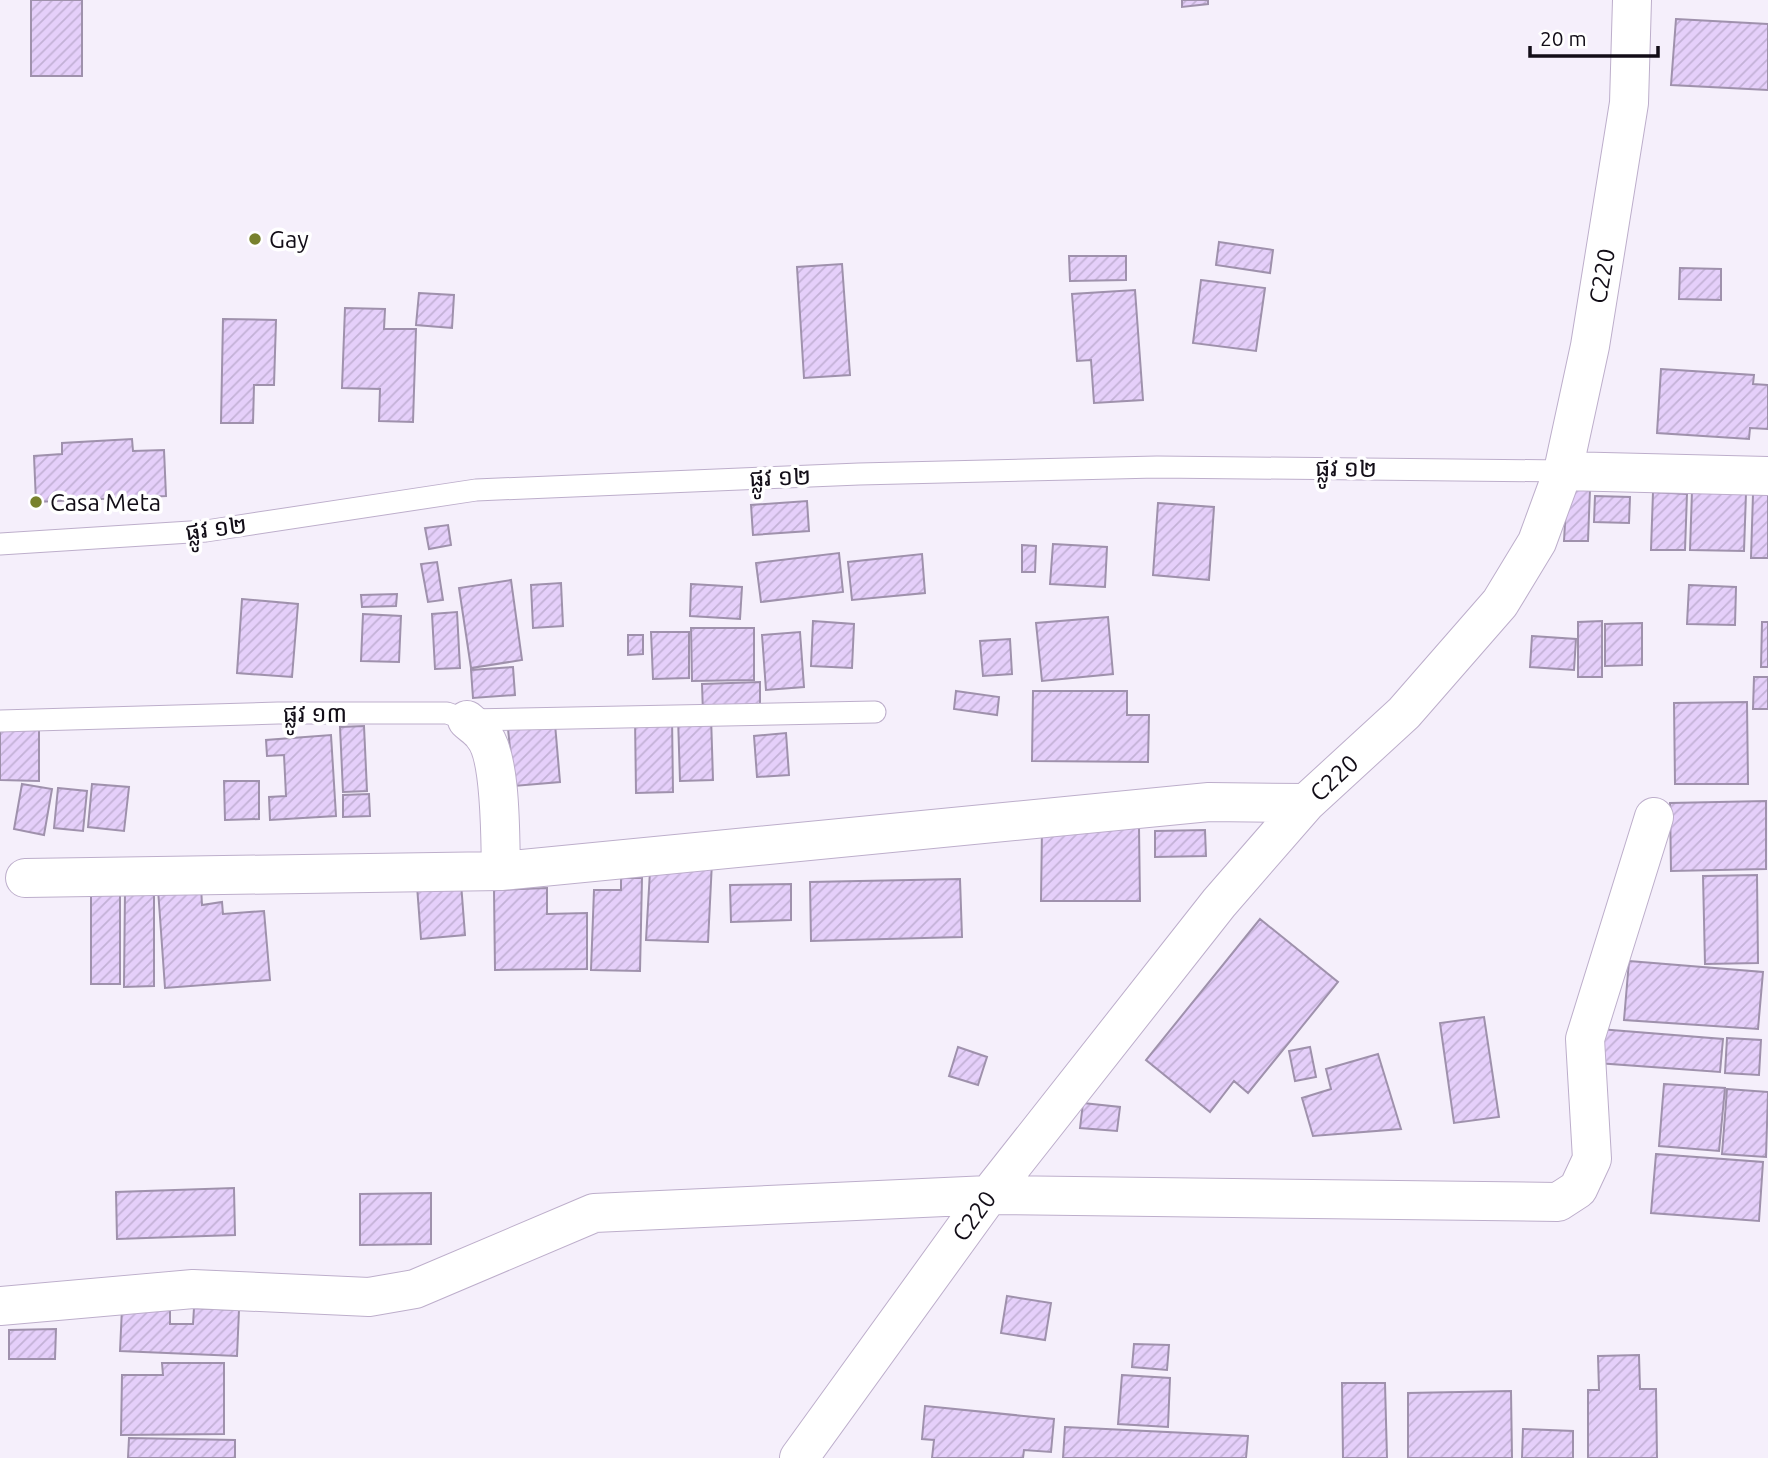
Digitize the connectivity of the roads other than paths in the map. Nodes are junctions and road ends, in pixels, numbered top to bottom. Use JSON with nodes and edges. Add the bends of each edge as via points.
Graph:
{"nodes":[{"id":1,"x":1632,"y":0,"type":"edge"},
{"id":2,"x":1563,"y":471,"type":"junction"},
{"id":3,"x":1768,"y":476,"type":"edge"},
{"id":4,"x":0,"y":544,"type":"edge"},
{"id":5,"x":875,"y":712,"type":"dead end"},
{"id":6,"x":467,"y":720,"type":"junction"},
{"id":7,"x":0,"y":721,"type":"edge"},
{"id":8,"x":1306,"y":803,"type":"junction"},
{"id":9,"x":1654,"y":817,"type":"dead end"},
{"id":10,"x":501,"y":871,"type":"junction"},
{"id":11,"x":24,"y":878,"type":"dead end"},
{"id":12,"x":989,"y":1195,"type":"junction"},
{"id":13,"x":0,"y":1306,"type":"edge"},
{"id":14,"x":799,"y":1458,"type":"edge"}],
"edges":[{"from":1,"to":2,"type":"street","name":"C220","via":[[1629,103],[1590,346]]},
{"from":2,"to":3,"type":"street"},
{"from":2,"to":4,"type":"lane","name":"ផ្លូវ ១២","via":[[1157,467],[476,490],[206,531]]},
{"from":2,"to":8,"type":"street","name":"C220","via":[[1537,542],[1500,603],[1405,713]]},
{"from":5,"to":6,"type":"lane","name":"ផ្លូវ ១៣"},
{"from":6,"to":7,"type":"lane","name":"ផ្លូវ ១៣","via":[[447,713],[278,713]]},
{"from":6,"to":10,"type":"street","via":[[485,736],[493,758]]},
{"from":8,"to":10,"type":"street","via":[[1209,802]]},
{"from":8,"to":12,"type":"street","name":"C220","via":[[1219,903]]},
{"from":9,"to":12,"type":"street","via":[[1585,1039],[1592,1159],[1578,1189],[1558,1202]]},
{"from":10,"to":11,"type":"street"},
{"from":12,"to":13,"type":"street","via":[[594,1213],[415,1289],[369,1297],[193,1289]]},
{"from":12,"to":14,"type":"street","name":"C220"}]}
